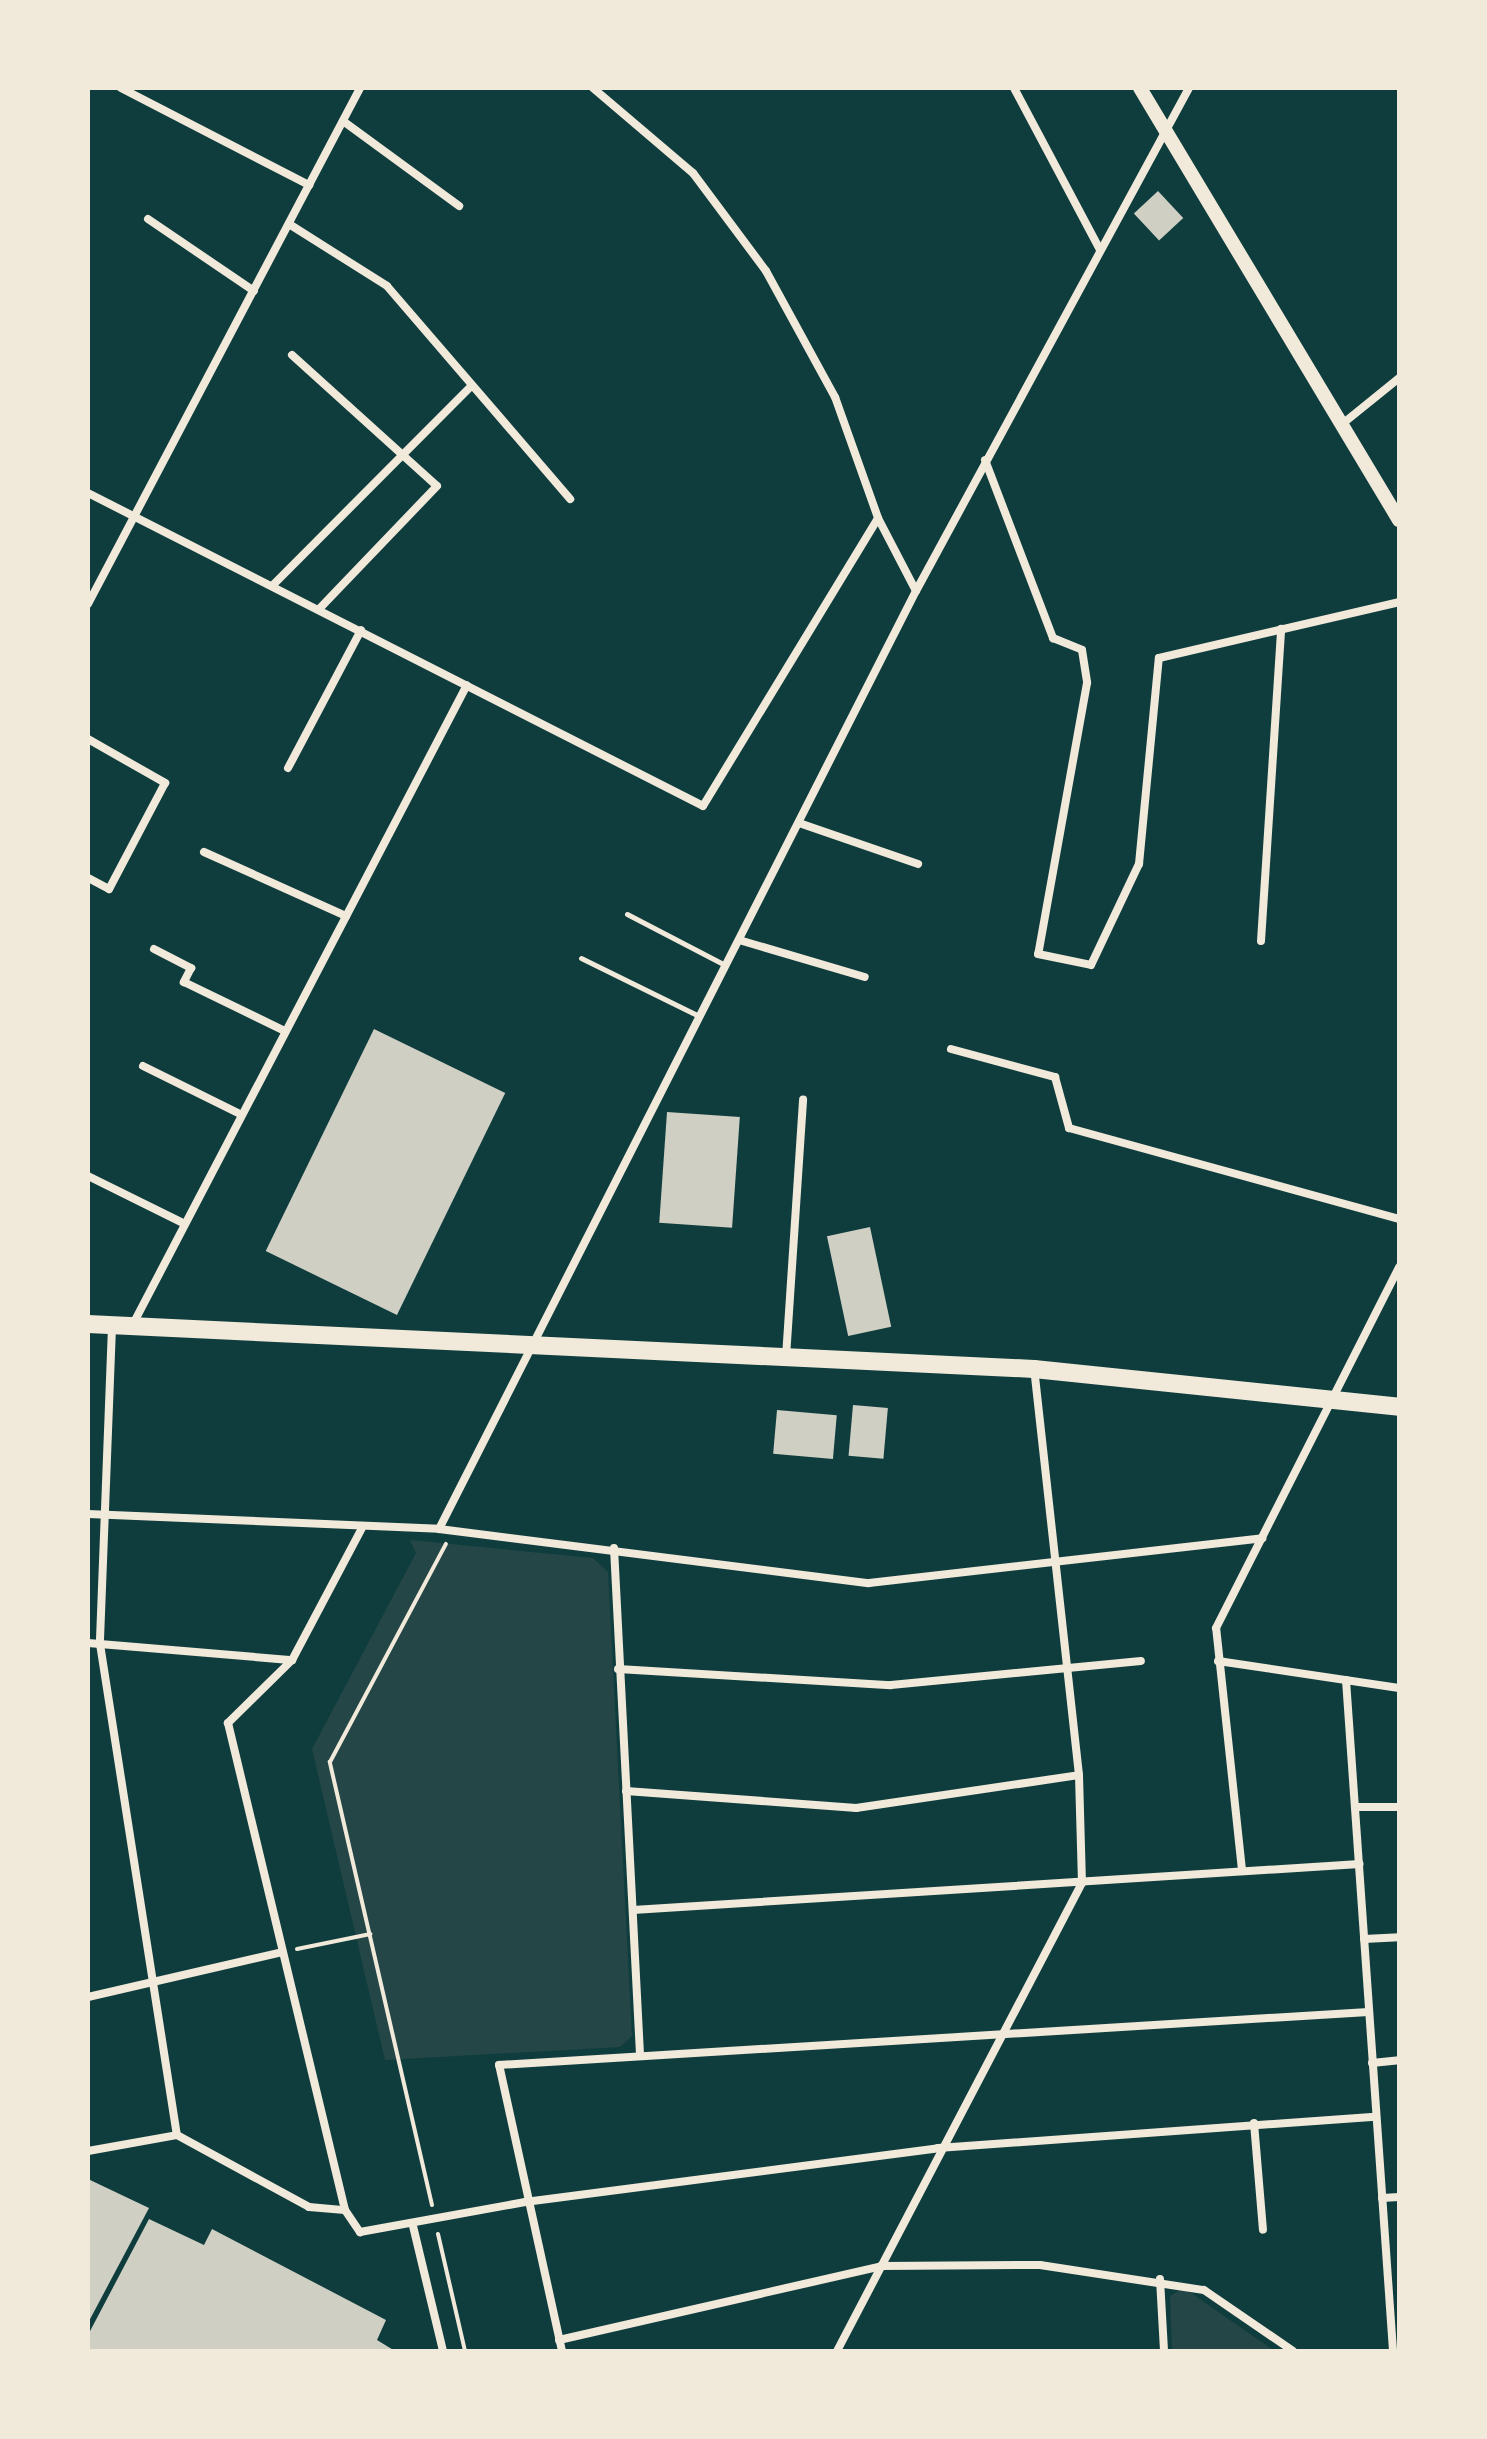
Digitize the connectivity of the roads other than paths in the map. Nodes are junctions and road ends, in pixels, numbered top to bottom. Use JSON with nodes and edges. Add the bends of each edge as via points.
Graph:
{"nodes":[{"id":1,"x":121,"y":88,"type":"edge"},
{"id":2,"x":360,"y":88,"type":"edge"},
{"id":3,"x":593,"y":88,"type":"edge"},
{"id":4,"x":1014,"y":88,"type":"edge"},
{"id":5,"x":1140,"y":88,"type":"edge"},
{"id":6,"x":1189,"y":88,"type":"edge"},
{"id":7,"x":140,"y":92,"type":"edge"},
{"id":8,"x":343,"y":121,"type":"junction"},
{"id":9,"x":1167,"y":130,"type":"junction"},
{"id":10,"x":309,"y":185,"type":"junction"},
{"id":11,"x":459,"y":206,"type":"dead end"},
{"id":12,"x":148,"y":219,"type":"dead end"},
{"id":13,"x":289,"y":224,"type":"junction"},
{"id":14,"x":1100,"y":250,"type":"junction"},
{"id":15,"x":254,"y":291,"type":"junction"},
{"id":16,"x":292,"y":355,"type":"dead end"},
{"id":17,"x":1399,"y":378,"type":"edge"},
{"id":18,"x":472,"y":385,"type":"junction"},
{"id":19,"x":1341,"y":425,"type":"junction"},
{"id":20,"x":401,"y":453,"type":"junction"},
{"id":21,"x":985,"y":460,"type":"junction"},
{"id":22,"x":88,"y":493,"type":"edge"},
{"id":23,"x":570,"y":499,"type":"dead end"},
{"id":24,"x":136,"y":514,"type":"junction"},
{"id":25,"x":878,"y":518,"type":"junction"},
{"id":26,"x":1399,"y":520,"type":"edge"},
{"id":27,"x":273,"y":585,"type":"junction"},
{"id":28,"x":916,"y":591,"type":"junction"},
{"id":29,"x":1399,"y":602,"type":"edge"},
{"id":30,"x":88,"y":604,"type":"edge"},
{"id":31,"x":319,"y":609,"type":"junction"},
{"id":32,"x":1281,"y":629,"type":"junction"},
{"id":33,"x":361,"y":630,"type":"junction"},
{"id":34,"x":467,"y":685,"type":"junction"},
{"id":35,"x":88,"y":739,"type":"edge"},
{"id":36,"x":288,"y":768,"type":"dead end"},
{"id":37,"x":799,"y":823,"type":"junction"},
{"id":38,"x":204,"y":852,"type":"dead end"},
{"id":39,"x":918,"y":864,"type":"dead end"},
{"id":40,"x":88,"y":878,"type":"edge"},
{"id":41,"x":627,"y":914,"type":"dead end"},
{"id":42,"x":346,"y":916,"type":"junction"},
{"id":43,"x":739,"y":940,"type":"junction"},
{"id":44,"x":1261,"y":941,"type":"dead end"},
{"id":45,"x":154,"y":949,"type":"dead end"},
{"id":46,"x":581,"y":958,"type":"dead end"},
{"id":47,"x":725,"y":965,"type":"junction"},
{"id":48,"x":865,"y":977,"type":"dead end"},
{"id":49,"x":699,"y":1016,"type":"junction"},
{"id":50,"x":283,"y":1030,"type":"junction"},
{"id":51,"x":951,"y":1049,"type":"dead end"},
{"id":52,"x":143,"y":1066,"type":"dead end"},
{"id":53,"x":803,"y":1100,"type":"dead end"},
{"id":54,"x":238,"y":1113,"type":"junction"},
{"id":55,"x":88,"y":1176,"type":"edge"},
{"id":56,"x":1399,"y":1219,"type":"edge"},
{"id":57,"x":181,"y":1222,"type":"junction"},
{"id":58,"x":1399,"y":1267,"type":"edge"},
{"id":59,"x":88,"y":1324,"type":"edge"},
{"id":60,"x":112,"y":1325,"type":"junction"},
{"id":61,"x":131,"y":1326,"type":"junction"},
{"id":62,"x":529,"y":1345,"type":"junction"},
{"id":63,"x":786,"y":1358,"type":"junction"},
{"id":64,"x":1034,"y":1369,"type":"junction"},
{"id":65,"x":1333,"y":1398,"type":"junction"},
{"id":66,"x":1399,"y":1407,"type":"edge"},
{"id":67,"x":88,"y":1514,"type":"edge"},
{"id":68,"x":101,"y":1517,"type":"junction"},
{"id":69,"x":362,"y":1528,"type":"junction"},
{"id":70,"x":439,"y":1529,"type":"junction"},
{"id":71,"x":1262,"y":1538,"type":"junction"},
{"id":72,"x":614,"y":1548,"type":"junction"},
{"id":73,"x":1054,"y":1559,"type":"junction"},
{"id":74,"x":88,"y":1643,"type":"edge"},
{"id":75,"x":100,"y":1644,"type":"junction"},
{"id":76,"x":292,"y":1660,"type":"junction"},
{"id":77,"x":1141,"y":1661,"type":"dead end"},
{"id":78,"x":1218,"y":1661,"type":"junction"},
{"id":79,"x":618,"y":1669,"type":"junction"},
{"id":80,"x":1066,"y":1670,"type":"junction"},
{"id":81,"x":1346,"y":1680,"type":"junction"},
{"id":82,"x":1399,"y":1688,"type":"edge"},
{"id":83,"x":1079,"y":1775,"type":"junction"},
{"id":84,"x":626,"y":1791,"type":"junction"},
{"id":85,"x":1357,"y":1807,"type":"junction"},
{"id":86,"x":1399,"y":1807,"type":"edge"},
{"id":87,"x":1360,"y":1864,"type":"junction"},
{"id":88,"x":1242,"y":1870,"type":"junction"},
{"id":89,"x":1082,"y":1883,"type":"junction"},
{"id":90,"x":633,"y":1910,"type":"junction"},
{"id":91,"x":1399,"y":1937,"type":"edge"},
{"id":92,"x":1364,"y":1939,"type":"junction"},
{"id":93,"x":279,"y":1953,"type":"junction"},
{"id":94,"x":155,"y":1982,"type":"junction"},
{"id":95,"x":88,"y":1997,"type":"edge"},
{"id":96,"x":1368,"y":2012,"type":"junction"},
{"id":97,"x":998,"y":2032,"type":"junction"},
{"id":98,"x":640,"y":2055,"type":"junction"},
{"id":99,"x":1399,"y":2060,"type":"edge"},
{"id":100,"x":1372,"y":2063,"type":"junction"},
{"id":101,"x":1375,"y":2117,"type":"junction"},
{"id":102,"x":1254,"y":2123,"type":"junction"},
{"id":103,"x":177,"y":2135,"type":"junction"},
{"id":104,"x":938,"y":2148,"type":"junction"},
{"id":105,"x":88,"y":2151,"type":"edge"},
{"id":106,"x":1399,"y":2197,"type":"edge"},
{"id":107,"x":1382,"y":2198,"type":"junction"},
{"id":108,"x":525,"y":2202,"type":"junction"},
{"id":109,"x":345,"y":2210,"type":"junction"},
{"id":110,"x":413,"y":2226,"type":"junction"},
{"id":111,"x":1263,"y":2230,"type":"dead end"},
{"id":112,"x":881,"y":2266,"type":"junction"},
{"id":113,"x":1160,"y":2279,"type":"junction"},
{"id":114,"x":1395,"y":2333,"type":"edge"},
{"id":115,"x":559,"y":2340,"type":"junction"},
{"id":116,"x":443,"y":2351,"type":"edge"},
{"id":117,"x":562,"y":2351,"type":"edge"},
{"id":118,"x":837,"y":2351,"type":"edge"},
{"id":119,"x":1164,"y":2351,"type":"edge"},
{"id":120,"x":1293,"y":2351,"type":"edge"},
{"id":121,"x":1393,"y":2351,"type":"edge"}],
"edges":[{"from":1,"to":7,"type":"street"},
{"from":2,"to":8,"type":"street"},
{"from":3,"to":25,"type":"street","via":[[693,173],[766,271],[835,397]]},
{"from":4,"to":14,"type":"street"},
{"from":5,"to":9,"type":"street"},
{"from":6,"to":9,"type":"street"},
{"from":7,"to":10,"type":"street"},
{"from":8,"to":10,"type":"street"},
{"from":8,"to":11,"type":"street"},
{"from":9,"to":14,"type":"street"},
{"from":9,"to":19,"type":"street"},
{"from":10,"to":13,"type":"street"},
{"from":12,"to":15,"type":"street"},
{"from":13,"to":15,"type":"street"},
{"from":13,"to":18,"type":"street","via":[[387,286]]},
{"from":14,"to":21,"type":"street"},
{"from":15,"to":24,"type":"street"},
{"from":16,"to":20,"type":"street"},
{"from":17,"to":19,"type":"street"},
{"from":18,"to":20,"type":"street"},
{"from":18,"to":23,"type":"street"},
{"from":19,"to":26,"type":"street"},
{"from":20,"to":27,"type":"street"},
{"from":20,"to":31,"type":"street","via":[[437,486]]},
{"from":21,"to":28,"type":"street"},
{"from":21,"to":32,"type":"street","via":[[1053,638],[1082,650],[1087,683],[1038,954],[1091,965],[1139,864],[1159,658]]},
{"from":22,"to":24,"type":"street"},
{"from":24,"to":27,"type":"street"},
{"from":24,"to":30,"type":"street"},
{"from":25,"to":28,"type":"street"},
{"from":25,"to":34,"type":"street","via":[[703,806]]},
{"from":27,"to":31,"type":"street"},
{"from":28,"to":37,"type":"street"},
{"from":29,"to":32,"type":"street"},
{"from":31,"to":33,"type":"street"},
{"from":32,"to":44,"type":"street"},
{"from":33,"to":34,"type":"street"},
{"from":33,"to":36,"type":"street"},
{"from":34,"to":42,"type":"street"},
{"from":35,"to":40,"type":"street","via":[[165,783],[109,889]]},
{"from":37,"to":39,"type":"street"},
{"from":37,"to":43,"type":"street"},
{"from":38,"to":42,"type":"street"},
{"from":41,"to":47,"type":"lane"},
{"from":42,"to":50,"type":"street"},
{"from":43,"to":47,"type":"street"},
{"from":43,"to":48,"type":"street"},
{"from":45,"to":50,"type":"street","via":[[191,968],[184,982]]},
{"from":46,"to":49,"type":"lane"},
{"from":47,"to":49,"type":"street"},
{"from":49,"to":62,"type":"street"},
{"from":50,"to":54,"type":"street"},
{"from":51,"to":56,"type":"street","via":[[1055,1077],[1069,1128]]},
{"from":52,"to":54,"type":"street"},
{"from":53,"to":63,"type":"street"},
{"from":54,"to":57,"type":"street"},
{"from":55,"to":57,"type":"street"},
{"from":57,"to":61,"type":"street"},
{"from":58,"to":65,"type":"street"},
{"from":59,"to":60,"type":"highway"},
{"from":60,"to":61,"type":"highway"},
{"from":60,"to":68,"type":"street"},
{"from":61,"to":62,"type":"highway"},
{"from":62,"to":63,"type":"highway"},
{"from":62,"to":70,"type":"street"},
{"from":63,"to":64,"type":"highway"},
{"from":64,"to":65,"type":"highway"},
{"from":64,"to":73,"type":"street"},
{"from":65,"to":66,"type":"highway"},
{"from":65,"to":71,"type":"street"},
{"from":67,"to":68,"type":"street"},
{"from":68,"to":69,"type":"street"},
{"from":68,"to":75,"type":"street"},
{"from":69,"to":70,"type":"street"},
{"from":69,"to":76,"type":"street"},
{"from":70,"to":72,"type":"street"},
{"from":71,"to":73,"type":"street"},
{"from":71,"to":78,"type":"street","via":[[1216,1628]]},
{"from":72,"to":73,"type":"street","via":[[869,1583]]},
{"from":72,"to":79,"type":"street"},
{"from":73,"to":80,"type":"street"},
{"from":74,"to":75,"type":"street"},
{"from":75,"to":76,"type":"street"},
{"from":75,"to":94,"type":"street"},
{"from":76,"to":93,"type":"street","via":[[228,1723]]},
{"from":77,"to":80,"type":"street"},
{"from":78,"to":81,"type":"street"},
{"from":78,"to":88,"type":"street"},
{"from":79,"to":80,"type":"street","via":[[891,1685]]},
{"from":79,"to":84,"type":"street"},
{"from":80,"to":83,"type":"street"},
{"from":81,"to":82,"type":"street"},
{"from":81,"to":85,"type":"street"},
{"from":83,"to":84,"type":"street","via":[[856,1808]]},
{"from":83,"to":89,"type":"street"},
{"from":84,"to":90,"type":"street"},
{"from":85,"to":86,"type":"street"},
{"from":85,"to":87,"type":"street"},
{"from":87,"to":88,"type":"street"},
{"from":87,"to":92,"type":"street"},
{"from":88,"to":89,"type":"street"},
{"from":89,"to":90,"type":"street"},
{"from":89,"to":97,"type":"street"},
{"from":90,"to":98,"type":"street"},
{"from":91,"to":92,"type":"street"},
{"from":92,"to":96,"type":"street"},
{"from":93,"to":94,"type":"street"},
{"from":93,"to":109,"type":"street"},
{"from":94,"to":95,"type":"street"},
{"from":94,"to":103,"type":"street"},
{"from":96,"to":97,"type":"street"},
{"from":96,"to":100,"type":"street"},
{"from":97,"to":98,"type":"street"},
{"from":97,"to":104,"type":"street"},
{"from":98,"to":108,"type":"street","via":[[499,2065]]},
{"from":99,"to":100,"type":"street"},
{"from":100,"to":101,"type":"street"},
{"from":101,"to":102,"type":"street"},
{"from":101,"to":107,"type":"street"},
{"from":102,"to":104,"type":"street"},
{"from":102,"to":111,"type":"street"},
{"from":103,"to":105,"type":"street"},
{"from":103,"to":109,"type":"street","via":[[309,2207]]},
{"from":104,"to":108,"type":"street"},
{"from":104,"to":112,"type":"street"},
{"from":106,"to":107,"type":"street"},
{"from":107,"to":114,"type":"street"},
{"from":108,"to":110,"type":"street"},
{"from":108,"to":115,"type":"street"},
{"from":109,"to":110,"type":"street","via":[[360,2232]]},
{"from":110,"to":116,"type":"street"},
{"from":112,"to":113,"type":"street","via":[[1040,2265]]},
{"from":112,"to":115,"type":"street"},
{"from":112,"to":118,"type":"street"},
{"from":113,"to":119,"type":"street"},
{"from":113,"to":120,"type":"street","via":[[1204,2290]]},
{"from":114,"to":121,"type":"street"},
{"from":115,"to":117,"type":"street"}]}
